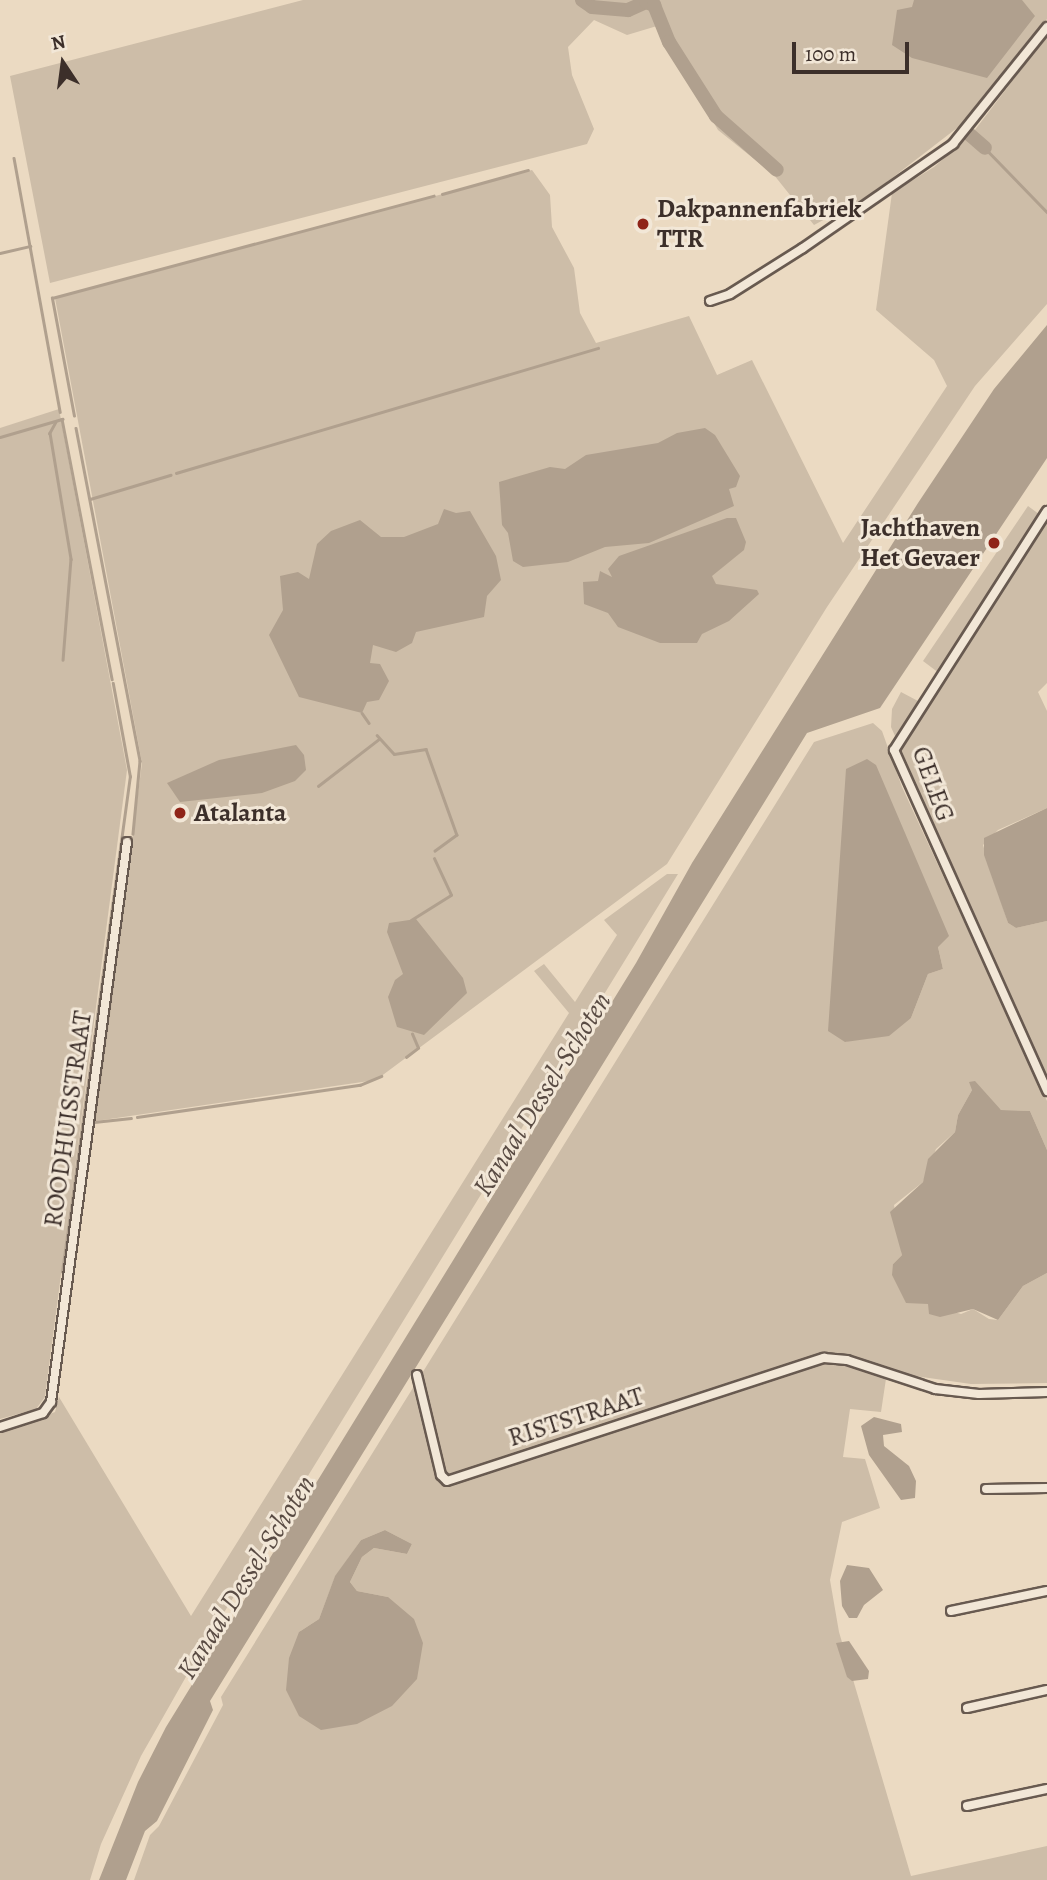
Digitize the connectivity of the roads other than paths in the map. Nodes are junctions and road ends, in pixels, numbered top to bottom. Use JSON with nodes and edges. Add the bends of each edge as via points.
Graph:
{"nodes":[{"id":1,"x":1047,"y":27,"type":"edge"},
{"id":2,"x":710,"y":301,"type":"dead end"},
{"id":3,"x":1047,"y":511,"type":"edge"},
{"id":4,"x":127,"y":842,"type":"dead end"},
{"id":5,"x":1047,"y":1091,"type":"edge"},
{"id":6,"x":417,"y":1375,"type":"dead end"},
{"id":7,"x":1047,"y":1392,"type":"edge"},
{"id":8,"x":0,"y":1427,"type":"edge"},
{"id":9,"x":1047,"y":1488,"type":"edge"},
{"id":10,"x":986,"y":1489,"type":"dead end"},
{"id":11,"x":1047,"y":1591,"type":"edge"},
{"id":12,"x":951,"y":1611,"type":"dead end"},
{"id":13,"x":1047,"y":1690,"type":"edge"},
{"id":14,"x":967,"y":1708,"type":"dead end"},
{"id":15,"x":1047,"y":1789,"type":"edge"},
{"id":16,"x":967,"y":1806,"type":"dead end"}],
"edges":[{"from":1,"to":2,"type":"street","via":[[953,144],[803,248],[730,294]]},
{"from":3,"to":5,"type":"street","name":"GELEG","via":[[900,734],[894,750]]},
{"from":4,"to":8,"type":"street","name":"ROODHUISSTRAAT","via":[[51,1402],[43,1413]]},
{"from":6,"to":7,"type":"street","name":"RISTSTRAAT","via":[[441,1475],[447,1481],[824,1358],[847,1360],[935,1389],[979,1394]]},
{"from":9,"to":10,"type":"street"},
{"from":11,"to":12,"type":"street"},
{"from":13,"to":14,"type":"street"},
{"from":15,"to":16,"type":"street"}]}
